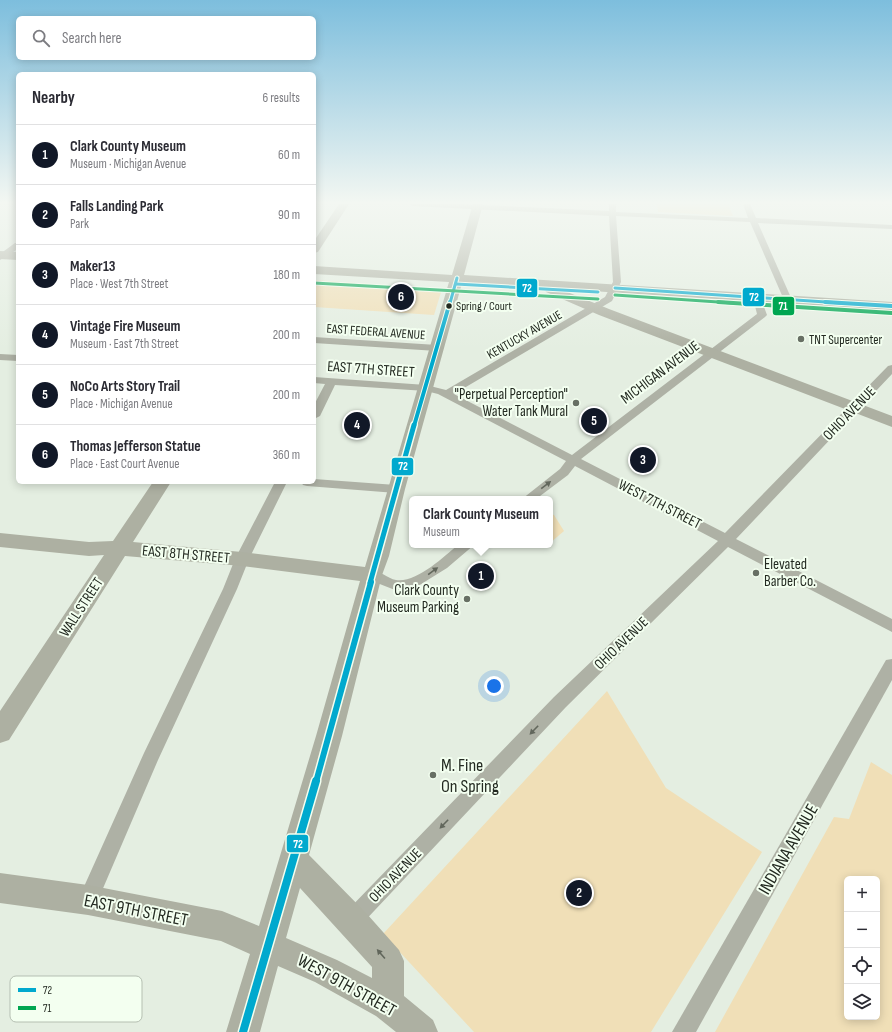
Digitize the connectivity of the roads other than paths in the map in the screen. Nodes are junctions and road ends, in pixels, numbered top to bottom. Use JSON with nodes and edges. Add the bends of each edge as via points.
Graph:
{"nodes":[{"id":1,"x":465,"y":252,"type":"edge"},
{"id":2,"x":615,"y":252,"type":"edge"},
{"id":3,"x":767,"y":252,"type":"edge"},
{"id":4,"x":1,"y":256,"type":"edge"},
{"id":5,"x":16,"y":256,"type":"edge"},
{"id":6,"x":316,"y":270,"type":"edge"},
{"id":7,"x":316,"y":276,"type":"edge"},
{"id":8,"x":457,"y":281,"type":"junction"},
{"id":9,"x":550,"y":289,"type":"junction"},
{"id":10,"x":613,"y":290,"type":"junction"},
{"id":11,"x":757,"y":298,"type":"junction"},
{"id":12,"x":788,"y":300,"type":"junction"},
{"id":13,"x":892,"y":306,"type":"edge"},
{"id":14,"x":594,"y":308,"type":"junction"},
{"id":15,"x":316,"y":340,"type":"edge"},
{"id":16,"x":437,"y":348,"type":"junction"},
{"id":17,"x":713,"y":354,"type":"junction"},
{"id":18,"x":0,"y":357,"type":"edge"},
{"id":19,"x":16,"y":358,"type":"edge"},
{"id":20,"x":892,"y":368,"type":"edge"},
{"id":21,"x":316,"y":380,"type":"edge"},
{"id":22,"x":331,"y":382,"type":"junction"},
{"id":23,"x":426,"y":388,"type":"junction"},
{"id":24,"x":447,"y":394,"type":"junction"},
{"id":25,"x":854,"y":407,"type":"junction"},
{"id":26,"x":316,"y":412,"type":"edge"},
{"id":27,"x":892,"y":422,"type":"edge"},
{"id":28,"x":573,"y":460,"type":"junction"},
{"id":29,"x":316,"y":483,"type":"edge"},
{"id":30,"x":161,"y":484,"type":"edge"},
{"id":31,"x":280,"y":484,"type":"edge"},
{"id":32,"x":396,"y":490,"type":"junction"},
{"id":33,"x":532,"y":496,"type":"edge"},
{"id":34,"x":0,"y":540,"type":"edge"},
{"id":35,"x":727,"y":540,"type":"junction"},
{"id":36,"x":118,"y":548,"type":"junction"},
{"id":37,"x":463,"y":548,"type":"edge"},
{"id":38,"x":242,"y":559,"type":"junction"},
{"id":39,"x":372,"y":575,"type":"junction"},
{"id":40,"x":892,"y":626,"type":"edge"},
{"id":41,"x":892,"y":665,"type":"edge"},
{"id":42,"x":0,"y":732,"type":"edge"},
{"id":43,"x":293,"y":860,"type":"junction"},
{"id":44,"x":0,"y":888,"type":"edge"},
{"id":45,"x":88,"y":900,"type":"junction"},
{"id":46,"x":352,"y":920,"type":"junction"},
{"id":47,"x":268,"y":946,"type":"junction"},
{"id":48,"x":388,"y":1004,"type":"junction"},
{"id":49,"x":243,"y":1032,"type":"edge"},
{"id":50,"x":421,"y":1032,"type":"edge"},
{"id":51,"x":683,"y":1032,"type":"edge"}],
"edges":[{"from":1,"to":8,"type":"main road"},
{"from":2,"to":10,"type":"street","via":[[617,282]]},
{"from":3,"to":12,"type":"street"},
{"from":4,"to":5,"type":"main road"},
{"from":6,"to":8,"type":"main road"},
{"from":7,"to":8,"type":"main road"},
{"from":8,"to":9,"type":"main road"},
{"from":8,"to":10,"type":"main road"},
{"from":8,"to":16,"type":"main road"},
{"from":9,"to":10,"type":"main road"},
{"from":9,"to":14,"type":"main road"},
{"from":10,"to":11,"type":"main road","via":[[742,300]]},
{"from":10,"to":14,"type":"street","name":"KENTUCKY AVENUE","via":[[609,299]]},
{"from":11,"to":12,"type":"main road"},
{"from":11,"to":17,"type":"street","name":"MICHIGAN AVENUE","via":[[762,316]]},
{"from":12,"to":13,"type":"main road"},
{"from":14,"to":17,"type":"main road"},
{"from":14,"to":24,"type":"street","name":"KENTUCKY AVENUE"},
{"from":15,"to":16,"type":"street","name":"EAST FEDERAL AVENUE"},
{"from":16,"to":23,"type":"main road"},
{"from":17,"to":25,"type":"main road"},
{"from":17,"to":28,"type":"street","name":"MICHIGAN AVENUE"},
{"from":18,"to":19,"type":"street"},
{"from":20,"to":25,"type":"street","name":"OHIO AVENUE"},
{"from":21,"to":22,"type":"street","name":"EAST 7TH STREET"},
{"from":22,"to":23,"type":"street","name":"EAST 7TH STREET"},
{"from":22,"to":26,"type":"street"},
{"from":23,"to":24,"type":"street","name":"WEST 7TH STREET"},
{"from":23,"to":32,"type":"main road"},
{"from":24,"to":28,"type":"street","name":"WEST 7TH STREET"},
{"from":25,"to":27,"type":"main road"},
{"from":25,"to":35,"type":"street","name":"OHIO AVENUE"},
{"from":33,"to":28,"type":"street","name":"MICHIGAN AVENUE","one_way":true,"via":[[564,472]]},
{"from":28,"to":35,"type":"street","name":"WEST 7TH STREET"},
{"from":29,"to":32,"type":"street"},
{"from":30,"to":36,"type":"main road","name":"WALL STREET"},
{"from":31,"to":38,"type":"street"},
{"from":32,"to":39,"type":"main road"},
{"from":34,"to":36,"type":"main road","name":"EAST 8TH STREET","via":[[89,549]]},
{"from":35,"to":40,"type":"street","name":"WEST 7TH STREET"},
{"from":35,"to":46,"type":"street","name":"OHIO AVENUE","one_way":true,"via":[[560,702]]},
{"from":36,"to":38,"type":"main road","name":"EAST 8TH STREET"},
{"from":36,"to":42,"type":"main road","name":"WALL STREET"},
{"from":39,"to":37,"type":"street","one_way":true,"via":[[395,585],[408,584],[429,574]]},
{"from":38,"to":39,"type":"main road","name":"EAST 8TH STREET"},
{"from":38,"to":45,"type":"street"},
{"from":39,"to":43,"type":"main road"},
{"from":41,"to":51,"type":"street","name":"INDIANA AVENUE"},
{"from":43,"to":46,"type":"main road"},
{"from":43,"to":47,"type":"main road"},
{"from":44,"to":45,"type":"main road","name":"EAST 9TH STREET"},
{"from":45,"to":47,"type":"main road","name":"EAST 9TH STREET","via":[[222,926]]},
{"from":48,"to":46,"type":"main road","one_way":true,"via":[[388,961]]},
{"from":47,"to":48,"type":"main road","name":"WEST 9TH STREET","via":[[326,971]]},
{"from":47,"to":49,"type":"main road"},
{"from":48,"to":50,"type":"main road","name":"WEST 9TH STREET"}]}
